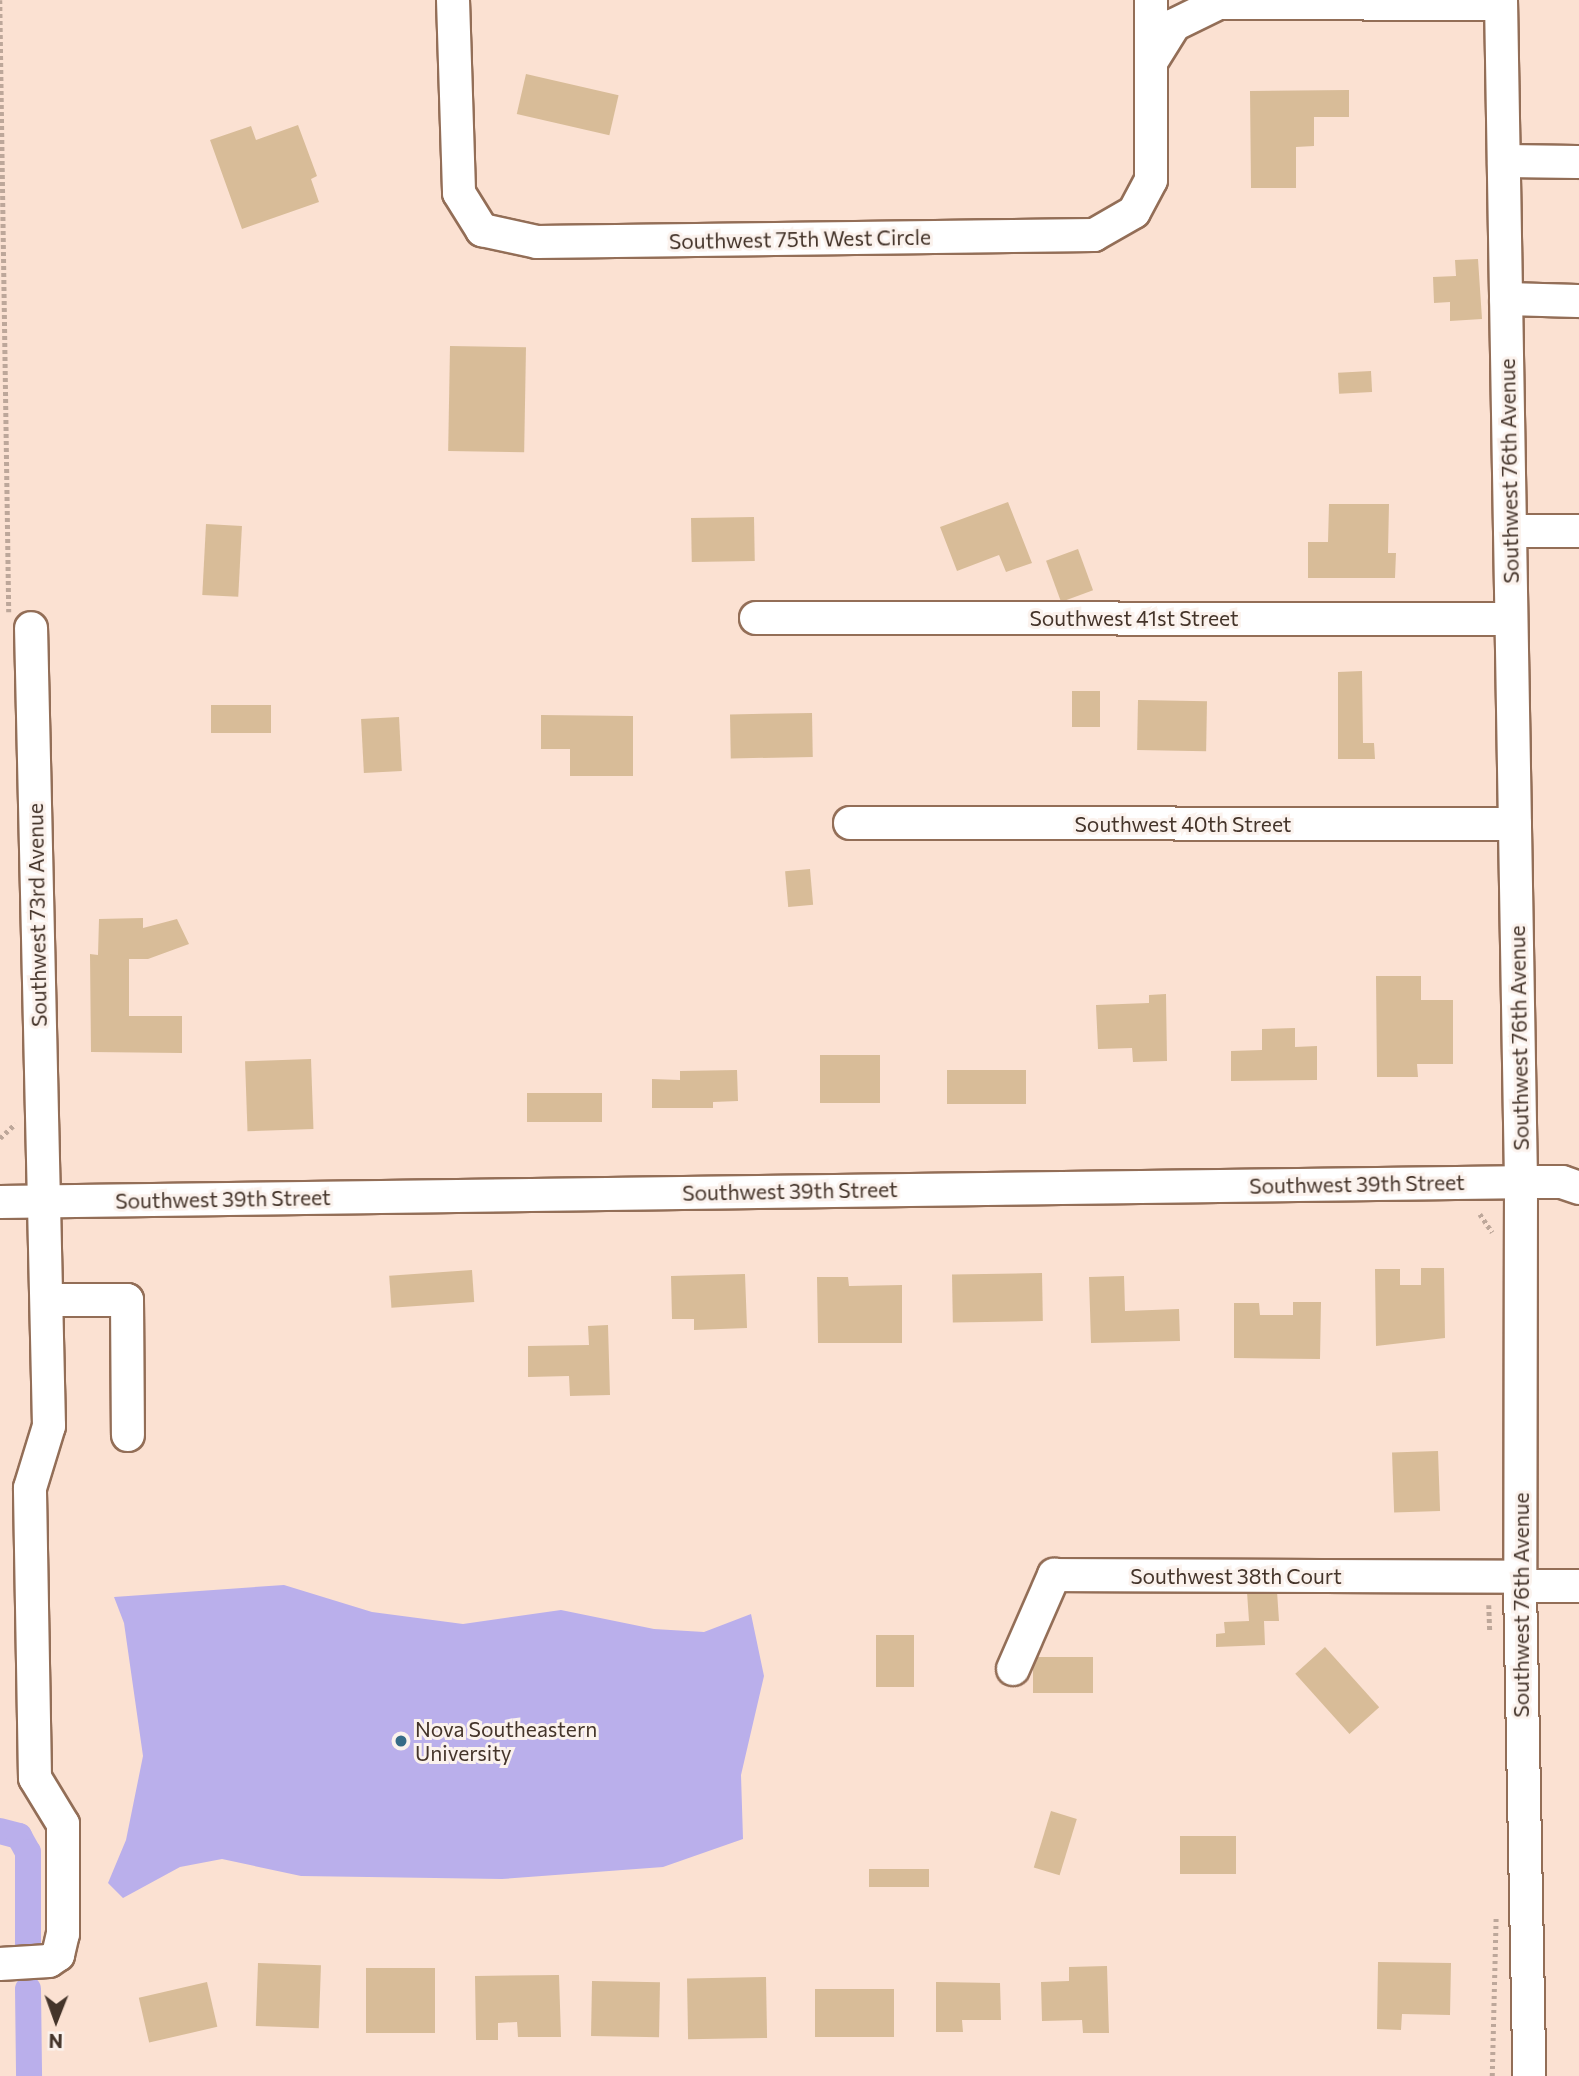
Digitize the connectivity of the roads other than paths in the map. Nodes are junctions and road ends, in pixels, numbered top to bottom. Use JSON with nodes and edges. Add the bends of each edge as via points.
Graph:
{"nodes":[{"id":1,"x":453,"y":0,"type":"edge"},
{"id":2,"x":1151,"y":0,"type":"edge"},
{"id":3,"x":1501,"y":2,"type":"edge"},
{"id":4,"x":1153,"y":59,"type":"junction"},
{"id":5,"x":1504,"y":161,"type":"junction"},
{"id":6,"x":1579,"y":162,"type":"edge"},
{"id":7,"x":1506,"y":299,"type":"junction"},
{"id":8,"x":1579,"y":301,"type":"edge"},
{"id":9,"x":1510,"y":531,"type":"junction"},
{"id":10,"x":1579,"y":531,"type":"edge"},
{"id":11,"x":757,"y":618,"type":"dead end"},
{"id":12,"x":1511,"y":619,"type":"junction"},
{"id":13,"x":20,"y":623,"type":"road end"},
{"id":14,"x":850,"y":823,"type":"dead end"},
{"id":15,"x":1515,"y":824,"type":"junction"},
{"id":16,"x":1521,"y":1182,"type":"junction"},
{"id":17,"x":1579,"y":1188,"type":"edge"},
{"id":18,"x":43,"y":1201,"type":"junction"},
{"id":19,"x":0,"y":1202,"type":"edge"},
{"id":20,"x":47,"y":1300,"type":"junction"},
{"id":21,"x":128,"y":1435,"type":"dead end"},
{"id":22,"x":1520,"y":1581,"type":"junction"},
{"id":23,"x":1579,"y":1586,"type":"edge"},
{"id":24,"x":1013,"y":1669,"type":"dead end"},
{"id":25,"x":0,"y":1964,"type":"edge"},
{"id":26,"x":1529,"y":2076,"type":"edge"}],
"edges":[{"from":1,"to":4,"type":"street","name":"Southwest 75th West Circle","via":[[459,193],[482,230],[537,242],[1094,235],[1134,212],[1151,180]]},
{"from":2,"to":4,"type":"street","name":"Southwest 75th West Circle"},
{"from":3,"to":4,"type":"street","via":[[1219,3],[1174,25]]},
{"from":3,"to":5,"type":"street","name":"Southwest 76th Avenue"},
{"from":5,"to":6,"type":"street"},
{"from":5,"to":7,"type":"street","name":"Southwest 76th Avenue"},
{"from":7,"to":8,"type":"street"},
{"from":7,"to":9,"type":"street","name":"Southwest 76th Avenue"},
{"from":9,"to":10,"type":"street"},
{"from":9,"to":12,"type":"street","name":"Southwest 76th Avenue"},
{"from":11,"to":12,"type":"street","name":"Southwest 41st Street"},
{"from":12,"to":15,"type":"street","name":"Southwest 76th Avenue"},
{"from":13,"to":18,"type":"street","name":"Southwest 73rd Avenue"},
{"from":14,"to":15,"type":"street","name":"Southwest 40th Street"},
{"from":15,"to":16,"type":"street","name":"Southwest 76th Avenue"},
{"from":16,"to":17,"type":"street","name":"Southwest 39th Street","via":[[1562,1182]]},
{"from":16,"to":18,"type":"street","name":"Southwest 39th Street"},
{"from":16,"to":22,"type":"street","name":"Southwest 76th Avenue"},
{"from":18,"to":19,"type":"street","name":"Southwest 39th Street"},
{"from":18,"to":20,"type":"street","name":"Southwest 73rd Avenue"},
{"from":20,"to":21,"type":"street","via":[[127,1300]]},
{"from":20,"to":25,"type":"street","name":"Southwest 73rd Avenue","via":[[49,1426],[30,1488],[35,1778],[63,1824],[63,1934],[58,1955],[50,1961]]},
{"from":22,"to":23,"type":"street"},
{"from":22,"to":24,"type":"street","name":"Southwest 38th Court","via":[[1054,1575]]},
{"from":22,"to":26,"type":"street","name":"Southwest 76th Avenue"}]}
